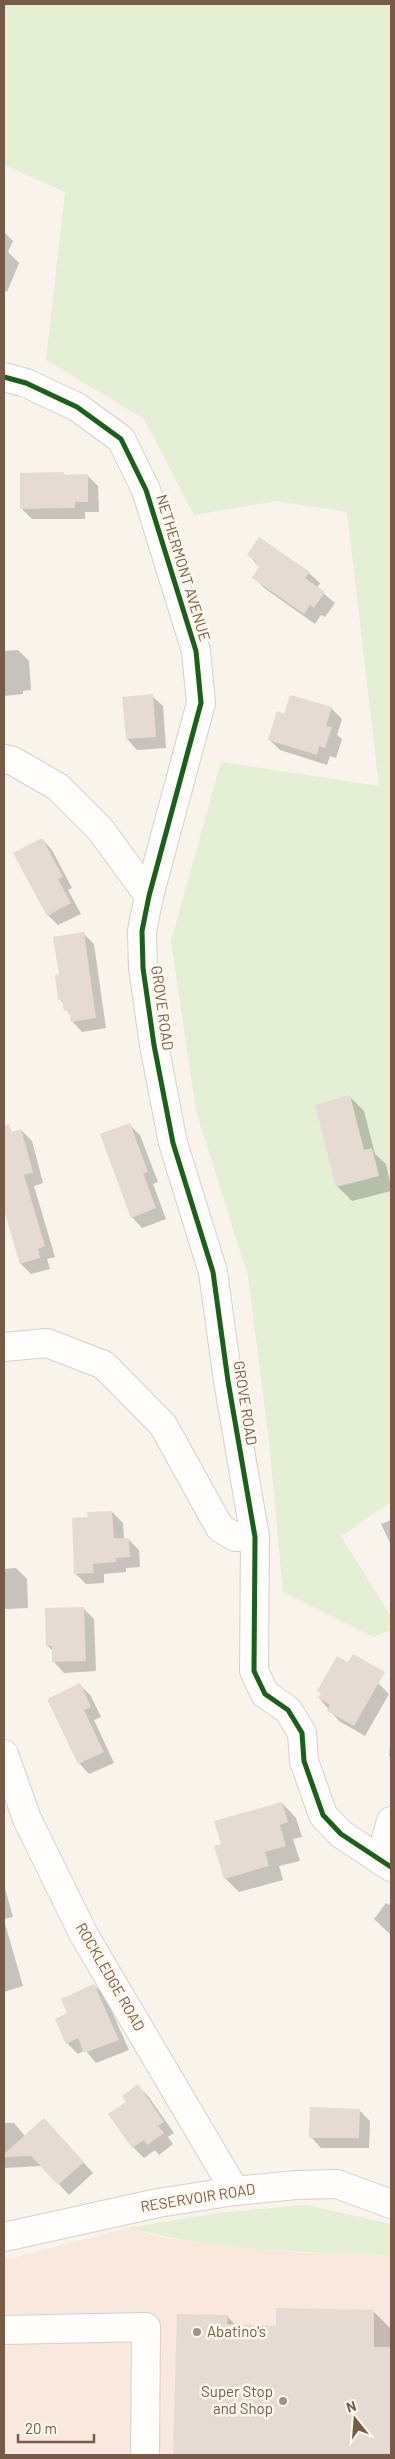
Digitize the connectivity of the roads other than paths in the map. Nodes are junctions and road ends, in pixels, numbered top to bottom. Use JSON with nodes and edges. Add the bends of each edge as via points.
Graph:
{"nodes":[{"id":1,"x":4,"y":377,"type":"edge"},
{"id":2,"x":4,"y":759,"type":"edge"},
{"id":3,"x":149,"y":896,"type":"junction"},
{"id":4,"x":4,"y":1348,"type":"edge"},
{"id":5,"x":255,"y":1538,"type":"junction"},
{"id":6,"x":4,"y":1754,"type":"edge"},
{"id":7,"x":391,"y":1821,"type":"edge"},
{"id":8,"x":386,"y":1864,"type":"edge"},
{"id":9,"x":235,"y":2191,"type":"junction"},
{"id":10,"x":391,"y":2204,"type":"edge"},
{"id":11,"x":4,"y":2237,"type":"edge"},
{"id":12,"x":4,"y":2330,"type":"edge"},
{"id":13,"x":145,"y":2455,"type":"edge"}],
"edges":[{"from":1,"to":3,"type":"street","name":"NETHERMONT AVENUE","via":[[26,383],[76,407],[121,439],[146,490],[196,651],[201,703]]},
{"from":2,"to":3,"type":"street","via":[[58,787],[100,829]]},
{"from":3,"to":5,"type":"street","name":"GROVE ROAD","via":[[142,931],[143,968],[154,1045],[173,1143],[213,1272]]},
{"from":4,"to":5,"type":"street","via":[[48,1343],[104,1365],[163,1425],[220,1528],[235,1537]]},
{"from":5,"to":8,"type":"street","name":"GROVE ROAD","via":[[254,1671],[265,1694],[288,1710],[302,1733],[304,1761],[323,1815],[341,1834]]},
{"from":6,"to":9,"type":"street","name":"ROCKLEDGE ROAD","via":[[27,1819],[84,1936]]},
{"from":7,"to":8,"type":"street"},
{"from":9,"to":10,"type":"street","name":"RESERVOIR ROAD","via":[[337,2184]]},
{"from":9,"to":11,"type":"street","name":"RESERVOIR ROAD","via":[[158,2203]]},
{"from":12,"to":13,"type":"street","via":[[146,2327]]}]}
